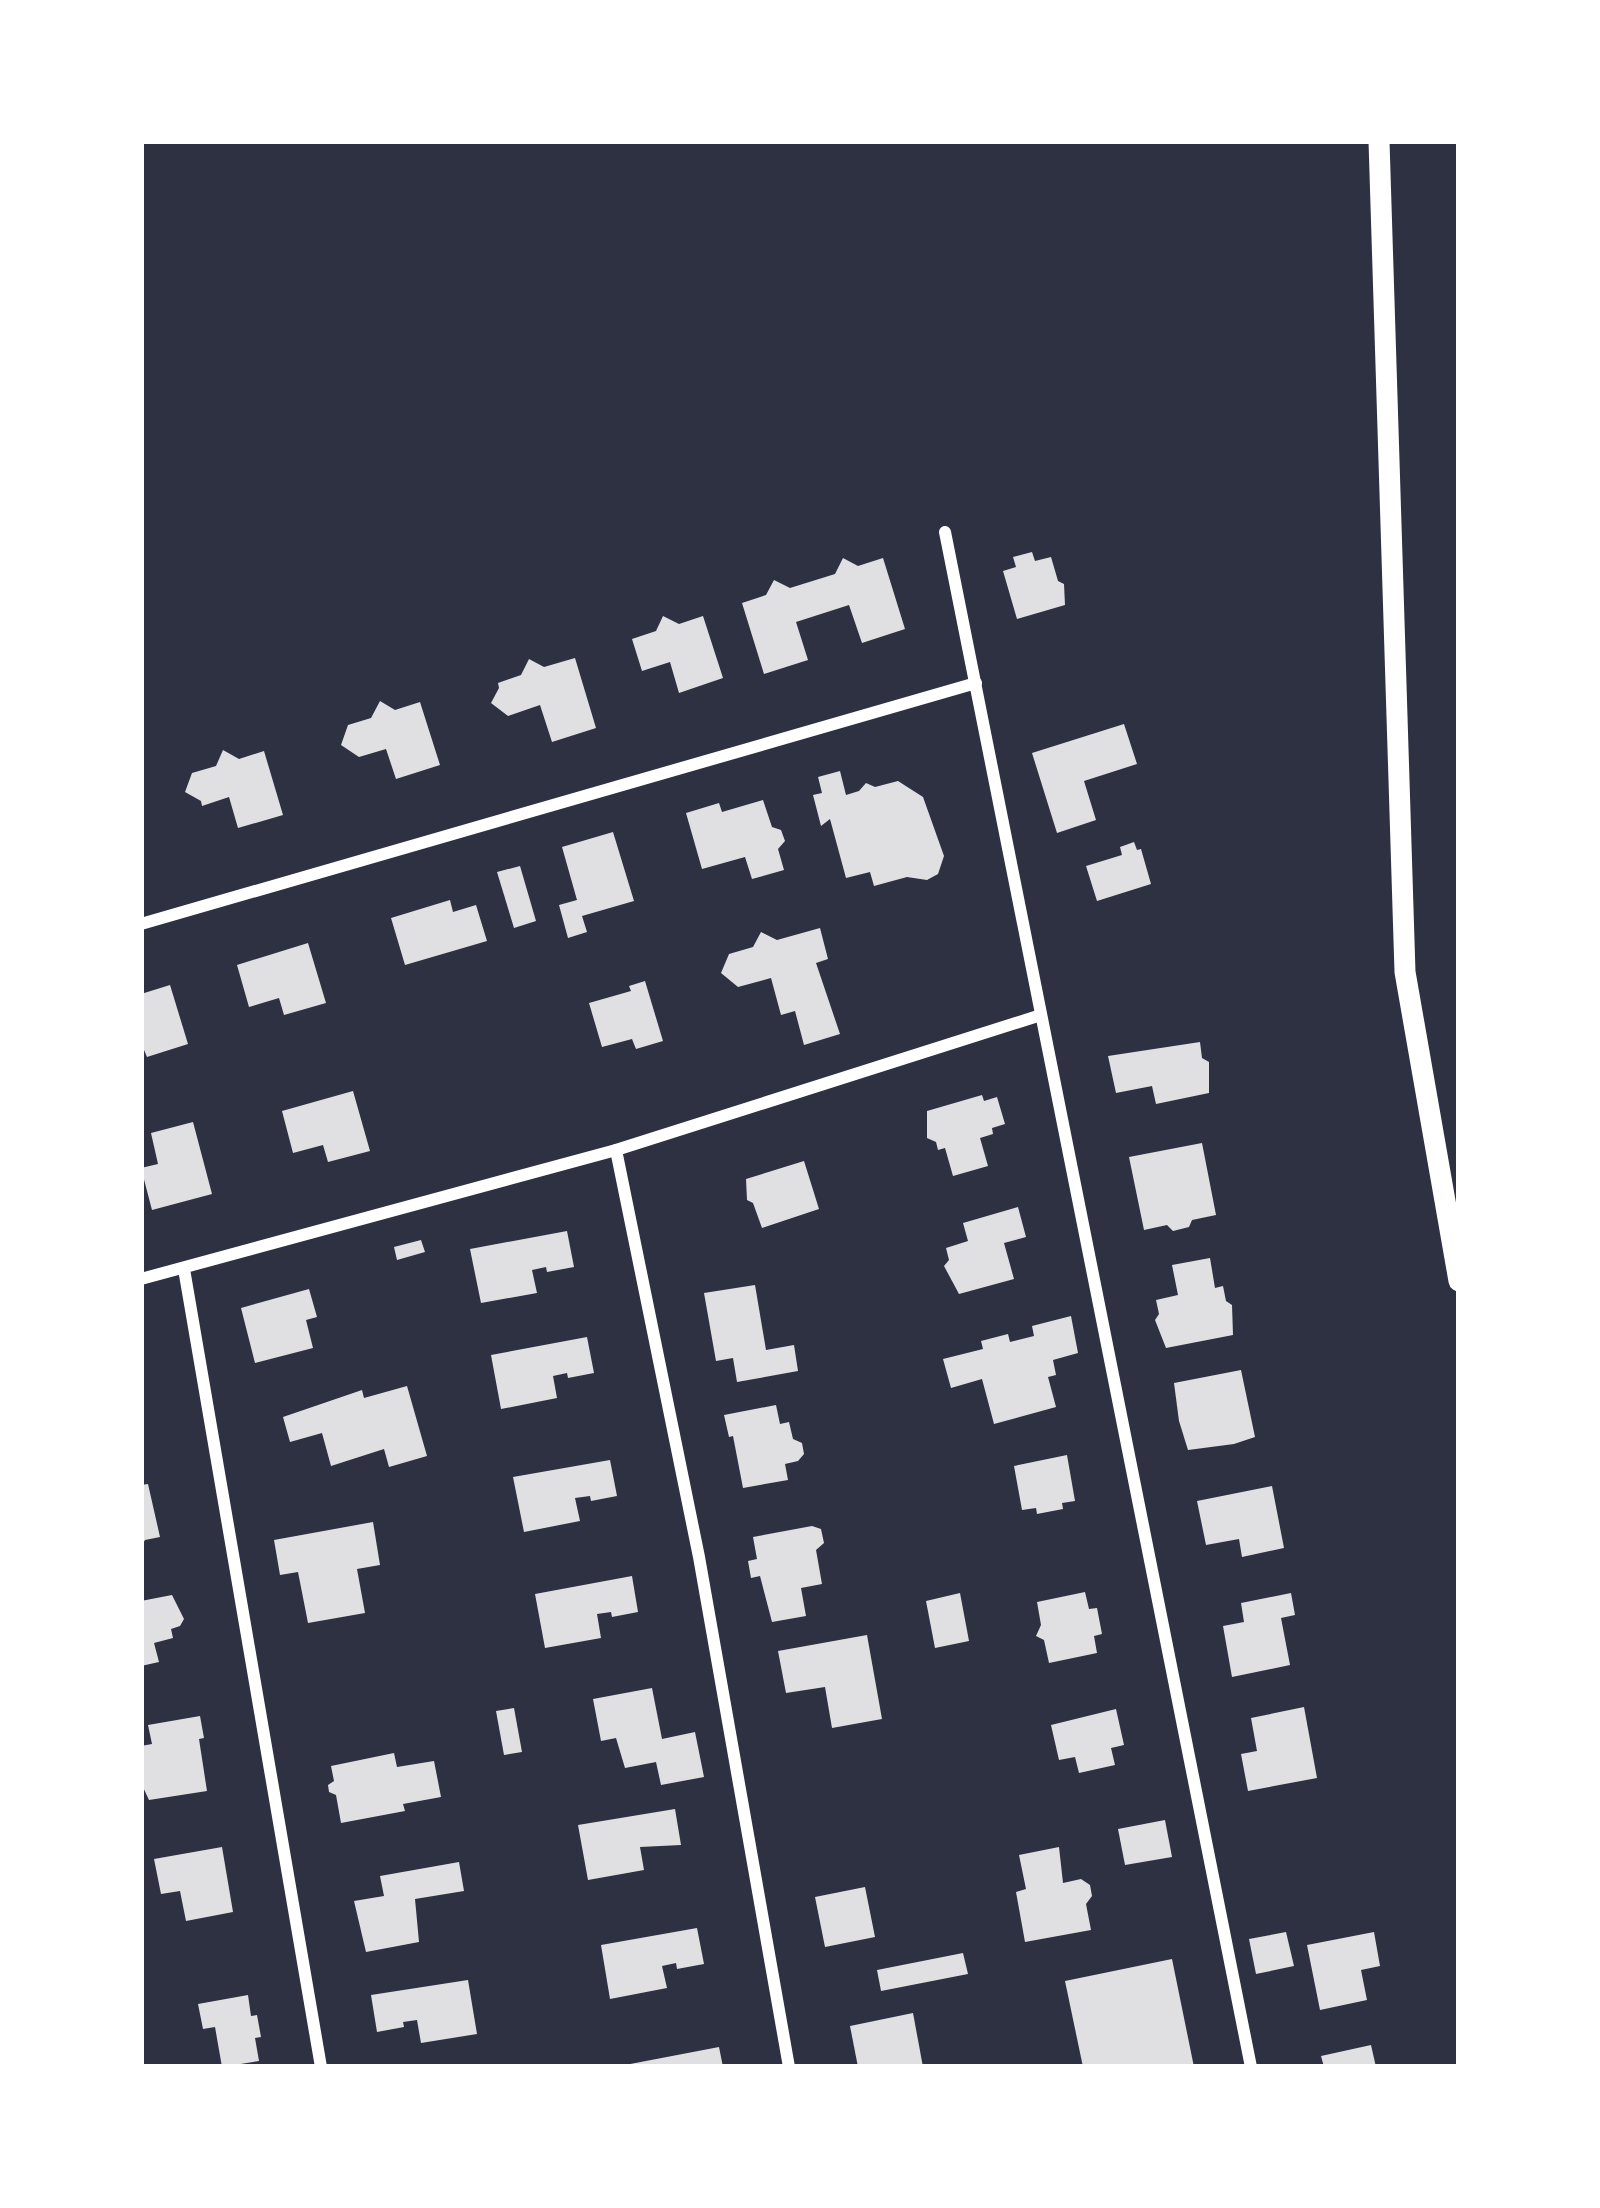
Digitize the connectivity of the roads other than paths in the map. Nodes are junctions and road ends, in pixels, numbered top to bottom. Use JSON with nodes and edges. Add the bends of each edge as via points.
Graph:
{"nodes":[{"id":1,"x":1379,"y":141,"type":"edge"},
{"id":2,"x":945,"y":532,"type":"dead end"},
{"id":3,"x":976,"y":683,"type":"junction"},
{"id":4,"x":141,"y":924,"type":"edge"},
{"id":5,"x":1041,"y":1015,"type":"junction"},
{"id":6,"x":616,"y":1150,"type":"junction"},
{"id":7,"x":184,"y":1269,"type":"junction"},
{"id":8,"x":141,"y":1279,"type":"edge"},
{"id":9,"x":1459,"y":1281,"type":"edge"},
{"id":10,"x":321,"y":2067,"type":"edge"},
{"id":11,"x":789,"y":2067,"type":"edge"},
{"id":12,"x":1250,"y":2067,"type":"edge"}],
"edges":[{"from":1,"to":9,"type":"street","via":[[1405,973]]},
{"from":2,"to":3,"type":"street"},
{"from":3,"to":4,"type":"street"},
{"from":3,"to":5,"type":"street"},
{"from":5,"to":6,"type":"street"},
{"from":5,"to":12,"type":"street"},
{"from":6,"to":7,"type":"street"},
{"from":6,"to":11,"type":"street","via":[[699,1557]]},
{"from":7,"to":8,"type":"street"},
{"from":7,"to":10,"type":"street"}]}
